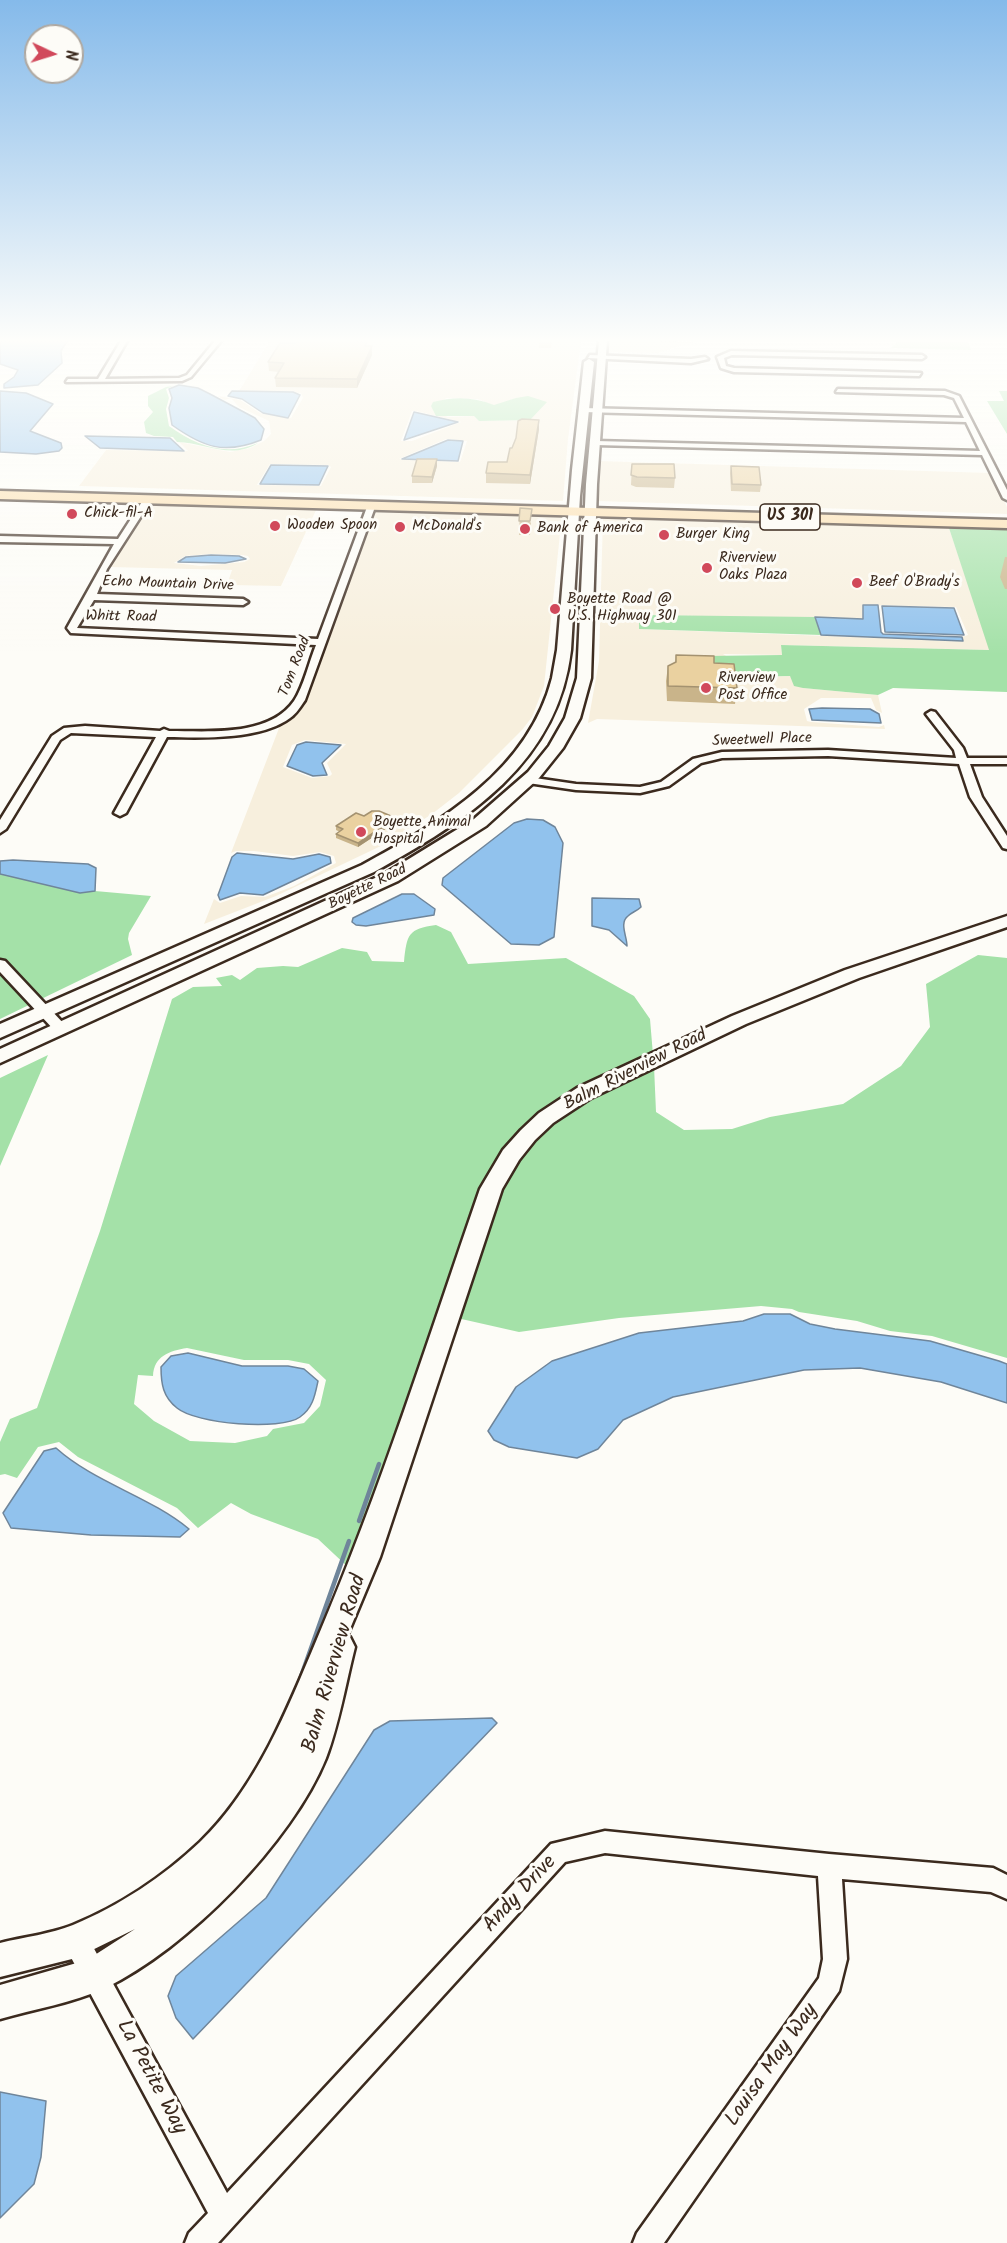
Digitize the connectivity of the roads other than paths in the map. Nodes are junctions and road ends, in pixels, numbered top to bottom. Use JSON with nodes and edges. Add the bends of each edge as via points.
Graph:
{"nodes":[{"id":1,"x":579,"y":446,"type":"edge"},
{"id":2,"x":596,"y":446,"type":"edge"},
{"id":3,"x":700,"y":446,"type":"edge"},
{"id":4,"x":982,"y":446,"type":"edge"},
{"id":5,"x":986,"y":453,"type":"junction"},
{"id":6,"x":0,"y":491,"type":"edge"},
{"id":7,"x":150,"y":496,"type":"junction"},
{"id":8,"x":1007,"y":498,"type":"edge"},
{"id":9,"x":371,"y":507,"type":"junction"},
{"id":10,"x":573,"y":508,"type":"junction"},
{"id":11,"x":591,"y":509,"type":"junction"},
{"id":12,"x":909,"y":513,"type":"junction"},
{"id":13,"x":1007,"y":516,"type":"edge"},
{"id":14,"x":782,"y":517,"type":"junction"},
{"id":15,"x":1007,"y":524,"type":"edge"},
{"id":16,"x":0,"y":539,"type":"edge"},
{"id":17,"x":120,"y":542,"type":"junction"},
{"id":18,"x":91,"y":597,"type":"junction"},
{"id":19,"x":243,"y":602,"type":"dead end"},
{"id":20,"x":322,"y":642,"type":"junction"},
{"id":21,"x":931,"y":714,"type":"dead end"},
{"id":22,"x":164,"y":732,"type":"junction"},
{"id":23,"x":1007,"y":761,"type":"edge"},
{"id":24,"x":964,"y":762,"type":"junction"},
{"id":25,"x":528,"y":780,"type":"junction"},
{"id":26,"x":120,"y":813,"type":"dead end"},
{"id":27,"x":0,"y":829,"type":"edge"},
{"id":28,"x":1007,"y":845,"type":"edge"},
{"id":29,"x":1007,"y":921,"type":"edge"},
{"id":30,"x":0,"y":964,"type":"edge"},
{"id":31,"x":44,"y":1012,"type":"junction"},
{"id":32,"x":60,"y":1028,"type":"junction"},
{"id":33,"x":0,"y":1032,"type":"edge"},
{"id":34,"x":0,"y":1057,"type":"edge"},
{"id":35,"x":366,"y":1557,"type":"junction"},
{"id":36,"x":829,"y":1866,"type":"junction"},
{"id":37,"x":1007,"y":1887,"type":"edge"},
{"id":38,"x":76,"y":1941,"type":"junction"},
{"id":39,"x":0,"y":1960,"type":"edge"},
{"id":40,"x":94,"y":1975,"type":"junction"},
{"id":41,"x":0,"y":2002,"type":"edge"},
{"id":42,"x":224,"y":2215,"type":"junction"},
{"id":43,"x":199,"y":2243,"type":"edge"},
{"id":44,"x":646,"y":2243,"type":"edge"}],
"edges":[{"from":1,"to":10,"type":"main road","name":"Boyette Road"},
{"from":2,"to":11,"type":"main road","name":"Boyette Road"},
{"from":3,"to":5,"type":"street"},
{"from":4,"to":5,"type":"street"},
{"from":5,"to":8,"type":"street"},
{"from":6,"to":7,"type":"main road","number":"US 301"},
{"from":7,"to":9,"type":"main road","number":"US 301"},
{"from":7,"to":10,"type":"main road","number":"US 301","via":[[338,497]]},
{"from":7,"to":17,"type":"street","name":"Whitt Road"},
{"from":9,"to":10,"type":"main road","number":"US 301"},
{"from":9,"to":20,"type":"street","name":"Tom Road"},
{"from":10,"to":11,"type":"main road","number":"US 301"},
{"from":10,"to":31,"type":"main road","name":"Boyette Road","via":[[556,693],[532,739],[493,785],[440,826],[378,864]]},
{"from":11,"to":12,"type":"main road","number":"US 301"},
{"from":11,"to":14,"type":"main road","number":"US 301"},
{"from":11,"to":25,"type":"main road","name":"Boyette Road","via":[[583,685],[565,732]]},
{"from":12,"to":13,"type":"main road","number":"US 301"},
{"from":12,"to":14,"type":"main road"},
{"from":14,"to":15,"type":"main road","number":"US 301"},
{"from":16,"to":17,"type":"street"},
{"from":17,"to":18,"type":"street","name":"Whitt Road"},
{"from":18,"to":19,"type":"street","name":"Echo Mountain Drive"},
{"from":18,"to":20,"type":"street","name":"Whitt Road","via":[[74,631]]},
{"from":20,"to":22,"type":"street","name":"Tom Road","via":[[299,703],[281,720],[238,733]]},
{"from":21,"to":24,"type":"street","via":[[954,742]]},
{"from":22,"to":26,"type":"street"},
{"from":22,"to":27,"type":"street","name":"Tom Road","via":[[68,730],[56,738]]},
{"from":23,"to":24,"type":"street","name":"Sweetwell Place"},
{"from":24,"to":25,"type":"street","name":"Sweetwell Place","via":[[828,753],[722,755],[697,761],[665,784],[640,790]]},
{"from":24,"to":28,"type":"street","via":[[976,796]]},
{"from":25,"to":32,"type":"main road","name":"Boyette Road","via":[[463,836],[392,877]]},
{"from":29,"to":35,"type":"main road","name":"Balm Riverview Road","via":[[852,974],[740,1020],[584,1093],[546,1118],[511,1155],[491,1189]]},
{"from":30,"to":31,"type":"street"},
{"from":31,"to":32,"type":"street"},
{"from":31,"to":33,"type":"main road","name":"Boyette Road"},
{"from":32,"to":34,"type":"main road","name":"Boyette Road"},
{"from":35,"to":38,"type":"main road","name":"Balm Riverview Road","via":[[294,1729],[254,1802],[212,1853],[169,1889],[131,1914]]},
{"from":35,"to":40,"type":"main road","name":"Balm Riverview Road","via":[[315,1745],[300,1778],[274,1818],[247,1853],[195,1905]]},
{"from":36,"to":37,"type":"street","name":"Andy Drive","via":[[993,1880]]},
{"from":36,"to":42,"type":"street","name":"Andy Drive","via":[[605,1842],[559,1852]]},
{"from":36,"to":44,"type":"street","name":"Louisa May Way","via":[[835,1959],[830,1982]]},
{"from":38,"to":39,"type":"main road","name":"Balm Riverview Road"},
{"from":38,"to":40,"type":"street","name":"La Petite Way"},
{"from":40,"to":41,"type":"main road","name":"Balm Riverview Road"},
{"from":40,"to":42,"type":"street","name":"La Petite Way"},
{"from":42,"to":43,"type":"street","name":"Andy Drive"}]}
